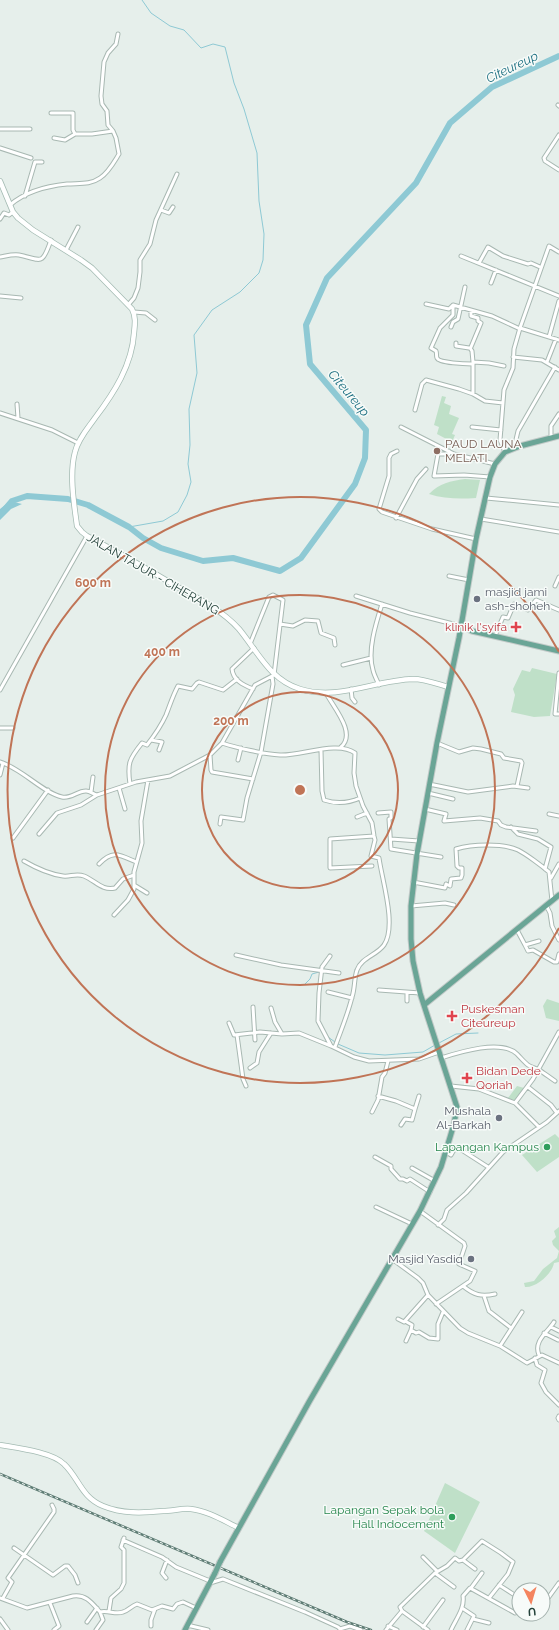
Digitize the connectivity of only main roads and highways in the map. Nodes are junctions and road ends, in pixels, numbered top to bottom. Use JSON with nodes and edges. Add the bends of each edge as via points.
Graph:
{"nodes":[{"id":1,"x":0,"y":181,"type":"edge"},
{"id":2,"x":559,"y":436,"type":"edge"},
{"id":3,"x":461,"y":626,"type":"junction"},
{"id":4,"x":472,"y":631,"type":"junction"},
{"id":5,"x":459,"y":638,"type":"junction"},
{"id":6,"x":559,"y":651,"type":"edge"},
{"id":7,"x":448,"y":687,"type":"junction"},
{"id":8,"x":559,"y":895,"type":"edge"},
{"id":9,"x":424,"y":1004,"type":"junction"},
{"id":10,"x":0,"y":1445,"type":"edge"},
{"id":11,"x":239,"y":1528,"type":"junction"},
{"id":12,"x":184,"y":1630,"type":"edge"}],
"edges":[{"from":1,"to":7,"type":"main road","name":"JALAN TAJUR - CIHERANG","via":[[13,212],[25,224],[92,268],[134,312],[134,343],[127,366],[75,452],[75,514],[77,526],[82,532],[212,607],[233,623],[277,678],[291,686],[326,693],[415,679]]},
{"from":2,"to":3,"type":"main road","via":[[514,448],[505,452],[495,464],[476,539]]},
{"from":3,"to":4,"type":"main road"},
{"from":3,"to":5,"type":"main road"},
{"from":4,"to":5,"type":"main road"},
{"from":4,"to":6,"type":"main road"},
{"from":5,"to":7,"type":"main road"},
{"from":7,"to":9,"type":"main road","via":[[419,841],[411,906],[411,949]]},
{"from":8,"to":9,"type":"main road"},
{"from":9,"to":11,"type":"main road","via":[[456,1100],[457,1110],[446,1152],[420,1212]]},
{"from":10,"to":11,"type":"main road","via":[[56,1458],[69,1470],[84,1493],[96,1503],[110,1508],[139,1512],[194,1510]]},
{"from":11,"to":12,"type":"main road","bridge":true}]}
